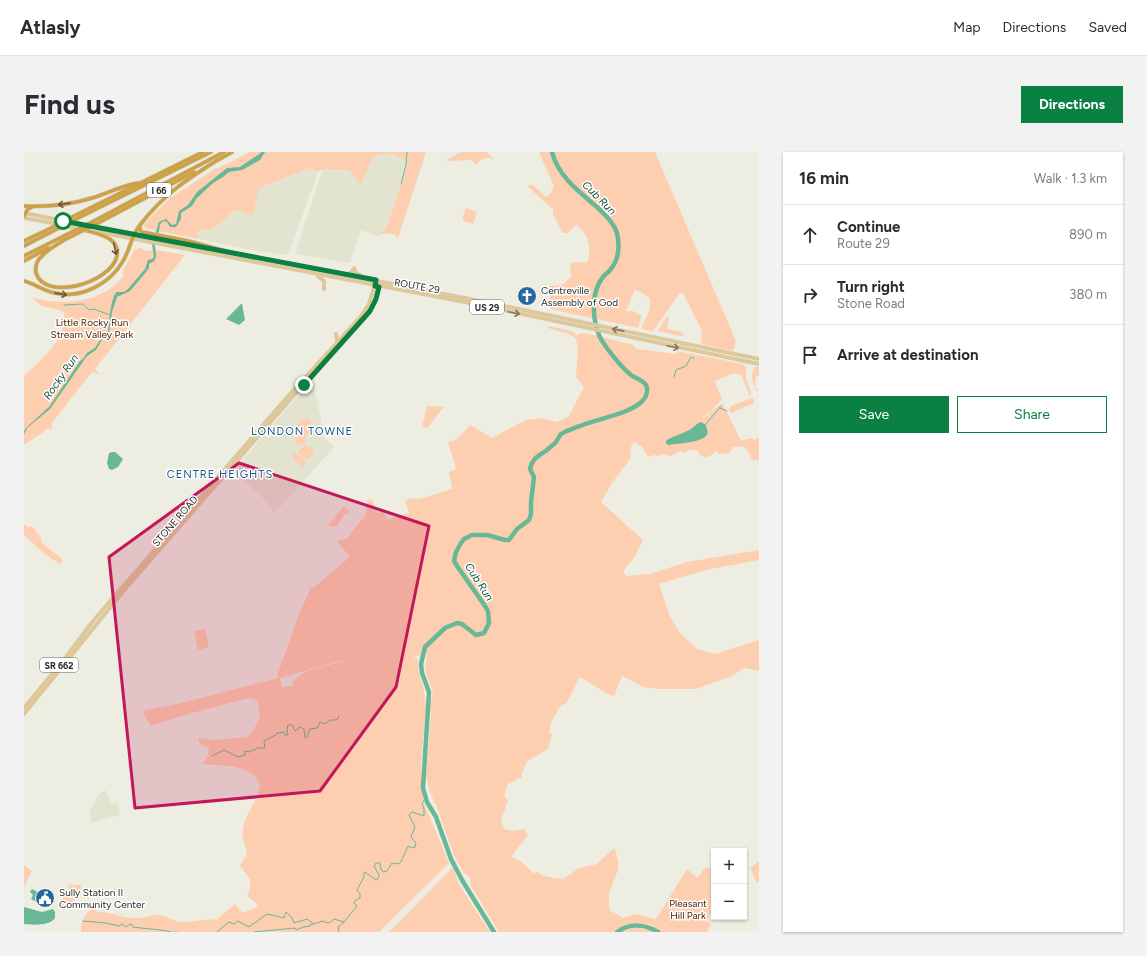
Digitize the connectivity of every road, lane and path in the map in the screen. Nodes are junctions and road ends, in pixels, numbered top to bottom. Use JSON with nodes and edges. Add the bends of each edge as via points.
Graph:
{"nodes":[{"id":1,"x":203,"y":152,"type":"edge"},
{"id":2,"x":211,"y":152,"type":"edge"},
{"id":3,"x":224,"y":152,"type":"edge"},
{"id":4,"x":232,"y":152,"type":"edge"},
{"id":5,"x":219,"y":159,"type":"junction"},
{"id":6,"x":143,"y":182,"type":"junction"},
{"id":7,"x":24,"y":206,"type":"edge"},
{"id":8,"x":35,"y":206,"type":"junction"},
{"id":9,"x":24,"y":215,"type":"edge"},
{"id":10,"x":141,"y":224,"type":"junction"},
{"id":11,"x":85,"y":230,"type":"junction"},
{"id":12,"x":134,"y":234,"type":"junction"},
{"id":13,"x":150,"y":235,"type":"junction"},
{"id":14,"x":132,"y":239,"type":"junction"},
{"id":15,"x":64,"y":240,"type":"junction"},
{"id":16,"x":24,"y":241,"type":"edge"},
{"id":17,"x":24,"y":246,"type":"edge"},
{"id":18,"x":229,"y":252,"type":"joint"},
{"id":19,"x":24,"y":256,"type":"edge"},
{"id":20,"x":24,"y":261,"type":"edge"},
{"id":21,"x":344,"y":274,"type":"junction"},
{"id":22,"x":316,"y":275,"type":"junction"},
{"id":23,"x":366,"y":279,"type":"junction"},
{"id":24,"x":376,"y":280,"type":"junction"},
{"id":25,"x":24,"y":281,"type":"edge"},
{"id":26,"x":381,"y":282,"type":"junction"},
{"id":27,"x":375,"y":286,"type":"junction"},
{"id":28,"x":379,"y":287,"type":"junction"},
{"id":29,"x":324,"y":288,"type":"dead end"},
{"id":30,"x":336,"y":334,"type":"dead end"},
{"id":31,"x":337,"y":342,"type":"junction"},
{"id":32,"x":759,"y":359,"type":"edge"},
{"id":33,"x":759,"y":364,"type":"edge"},
{"id":34,"x":24,"y":708,"type":"edge"},
{"id":35,"x":24,"y":714,"type":"edge"}],
"edges":[{"from":1,"to":6,"type":"highway","number":"I 66"},
{"from":2,"to":17,"type":"highway","bridge":true},
{"from":3,"to":19,"type":"highway","bridge":true},
{"from":4,"to":5,"type":"highway","number":"I 66"},
{"from":5,"to":10,"type":"highway","via":[[173,190]]},
{"from":5,"to":15,"type":"highway","number":"I 66","bridge":true},
{"from":6,"to":8,"type":"highway","one_way":true,"via":[[79,202]]},
{"from":6,"to":16,"type":"highway","number":"I 66","bridge":true},
{"from":7,"to":8,"type":"highway"},
{"from":8,"to":9,"type":"highway","via":[[28,209]]},
{"from":9,"to":11,"type":"main road","name":"ROUTE 29","number":"US 29"},
{"from":9,"to":12,"type":"main road"},
{"from":10,"to":12,"type":"highway"},
{"from":10,"to":13,"type":"highway","via":[[141,231]]},
{"from":11,"to":14,"type":"main road","name":"ROUTE 29","number":"US 29"},
{"from":11,"to":15,"type":"highway","one_way":true,"via":[[110,239],[117,251],[111,266],[92,281],[60,287],[47,284],[39,278],[36,269],[38,260]]},
{"from":12,"to":13,"type":"main road"},
{"from":12,"to":14,"type":"highway"},
{"from":13,"to":18,"type":"highway"},
{"from":14,"to":22,"type":"main road","name":"ROUTE 29","number":"US 29"},
{"from":25,"to":14,"type":"highway","one_way":true,"via":[[57,294],[87,291],[100,285],[116,271],[125,258]]},
{"from":15,"to":20,"type":"highway","number":"I 66"},
{"from":18,"to":21,"type":"main road","name":"ROUTE 29","number":"US 29"},
{"from":21,"to":23,"type":"main road","name":"ROUTE 29","number":"US 29"},
{"from":21,"to":23,"type":"main road","via":[[352,272],[354,268],[356,273]]},
{"from":22,"to":27,"type":"main road","name":"ROUTE 29","number":"US 29"},
{"from":22,"to":29,"type":"main road","via":[[324,281]]},
{"from":23,"to":24,"type":"main road","name":"ROUTE 29","number":"US 29"},
{"from":24,"to":26,"type":"main road","name":"ROUTE 29","number":"US 29"},
{"from":24,"to":27,"type":"main road","name":"STONE ROAD","number":"SR 662"},
{"from":26,"to":28,"type":"main road","name":"STONE ROAD","number":"SR 662"},
{"from":32,"to":26,"type":"main road","name":"ROUTE 29","number":"US 29","one_way":true},
{"from":27,"to":28,"type":"main road","name":"ROUTE 29","number":"US 29"},
{"from":27,"to":31,"type":"main road","name":"STONE ROAD","number":"SR 662","via":[[366,308]]},
{"from":28,"to":33,"type":"main road","name":"ROUTE 29","number":"US 29","one_way":true,"via":[[470,303]]},
{"from":28,"to":35,"type":"main road","name":"STONE ROAD","number":"SR 662","via":[[373,306],[365,318],[117,599]]},
{"from":30,"to":31,"type":"main road"},
{"from":31,"to":34,"type":"main road","name":"STONE ROAD","number":"SR 662","via":[[93,621]]}]}
